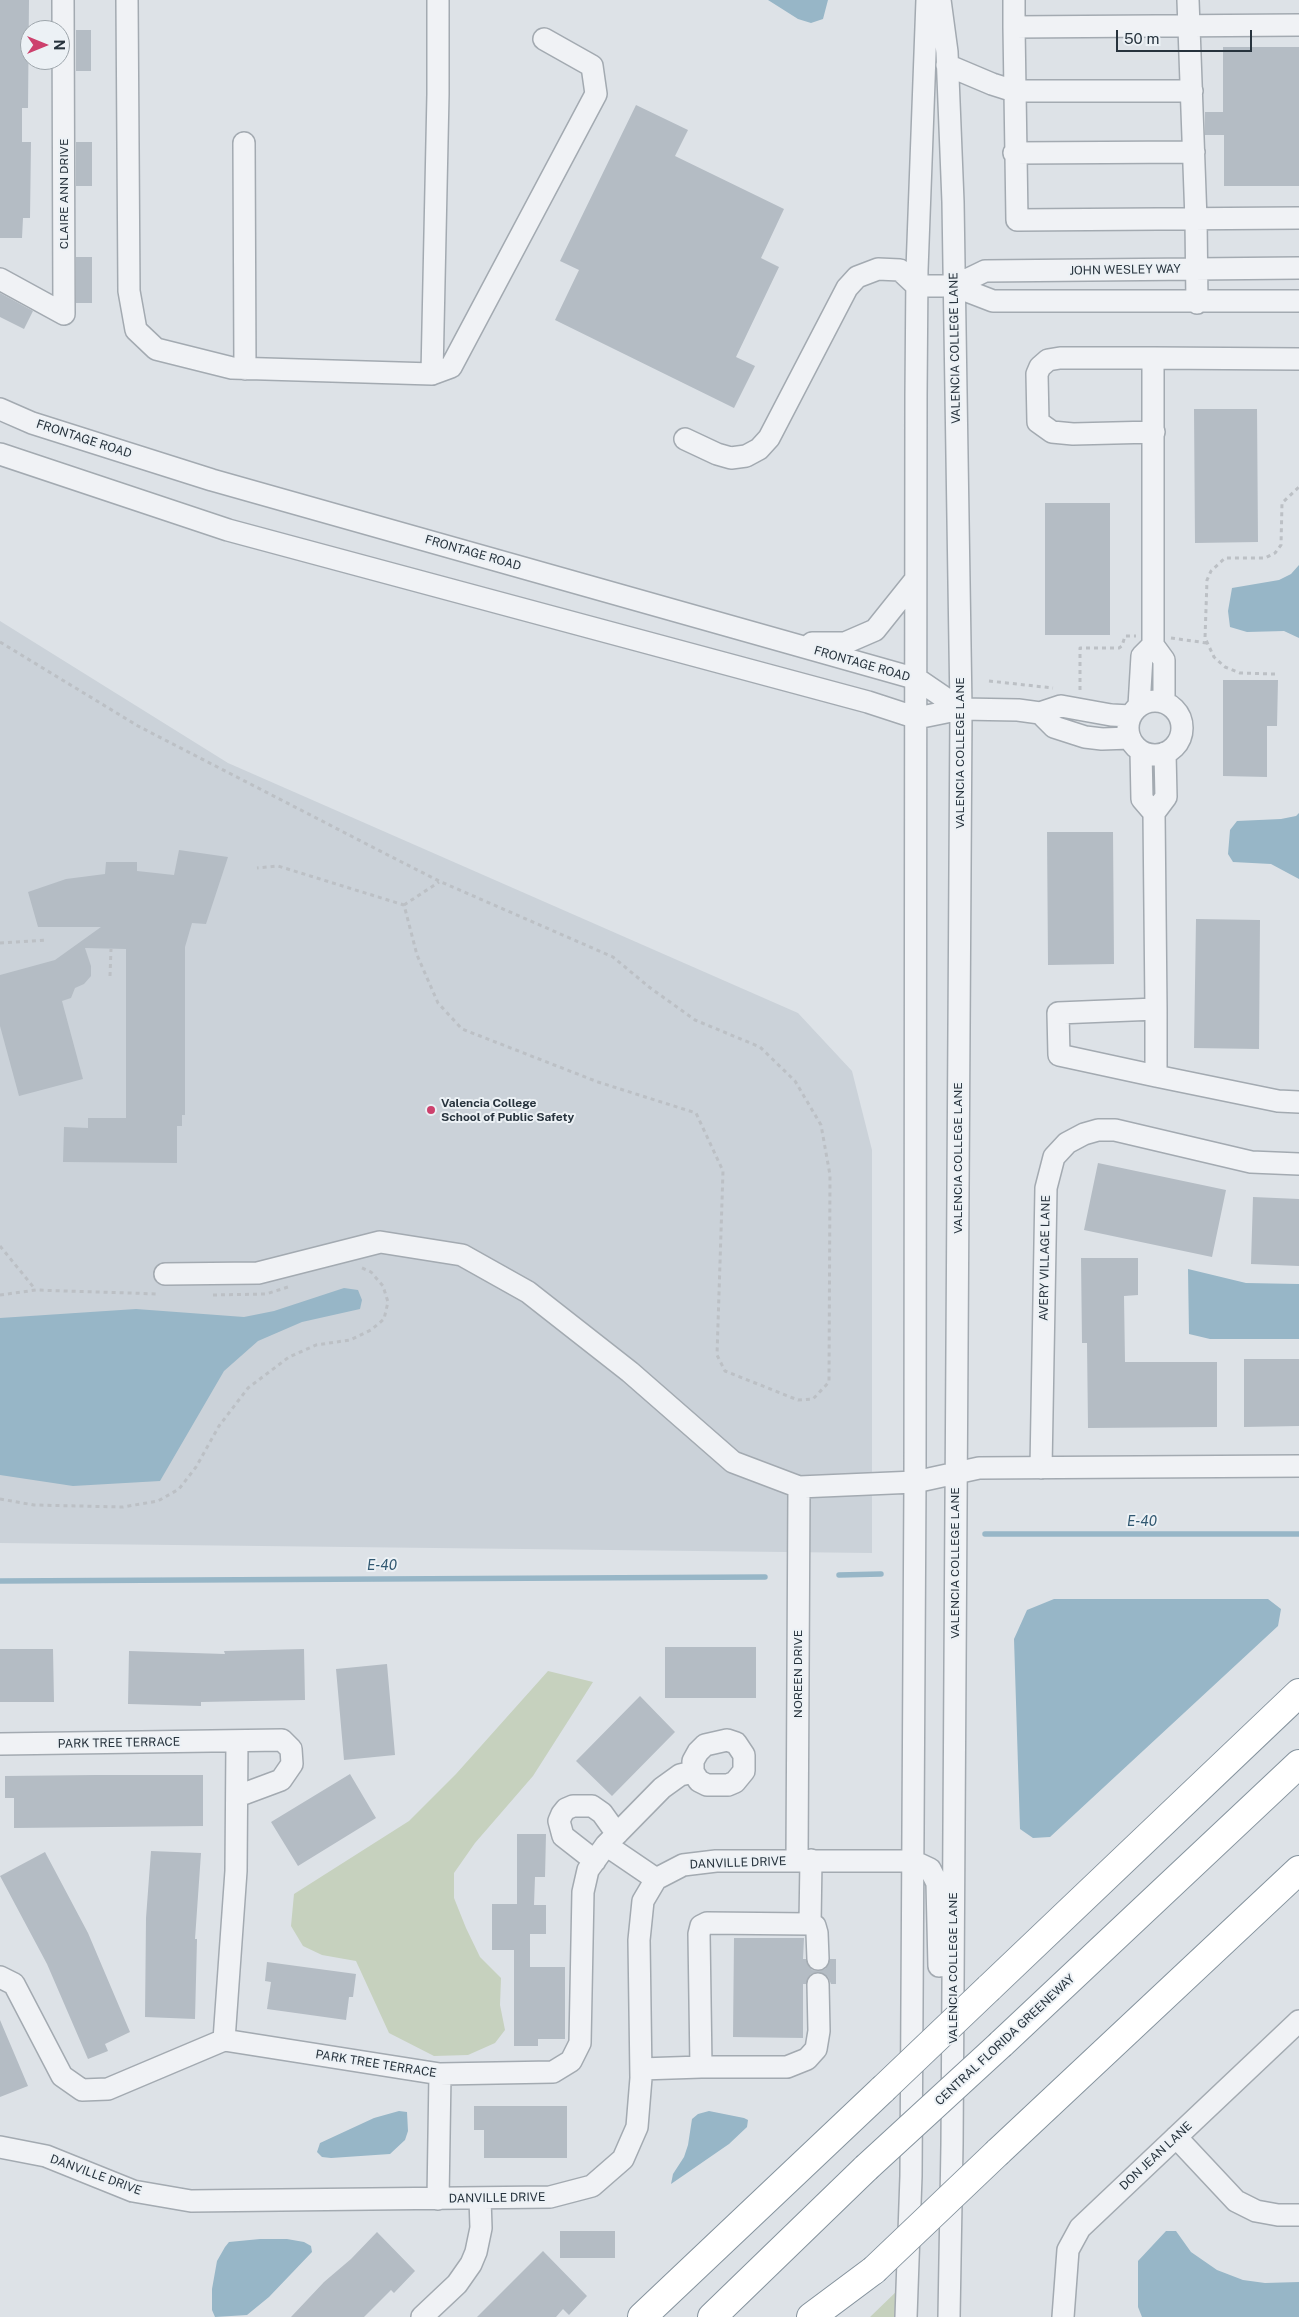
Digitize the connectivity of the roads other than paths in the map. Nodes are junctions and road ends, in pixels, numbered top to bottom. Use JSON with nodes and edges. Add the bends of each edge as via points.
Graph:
{"nodes":[{"id":1,"x":64,"y":0,"type":"edge"},
{"id":2,"x":127,"y":0,"type":"edge"},
{"id":3,"x":438,"y":0,"type":"edge"},
{"id":4,"x":927,"y":0,"type":"edge"},
{"id":5,"x":940,"y":0,"type":"edge"},
{"id":6,"x":1014,"y":0,"type":"edge"},
{"id":7,"x":1188,"y":0,"type":"edge"},
{"id":8,"x":1299,"y":25,"type":"edge"},
{"id":9,"x":1189,"y":26,"type":"junction"},
{"id":10,"x":1014,"y":27,"type":"junction"},
{"id":11,"x":544,"y":39,"type":"dead end"},
{"id":12,"x":947,"y":65,"type":"junction"},
{"id":13,"x":1014,"y":90,"type":"junction"},
{"id":14,"x":1192,"y":91,"type":"junction"},
{"id":15,"x":244,"y":143,"type":"dead end"},
{"id":16,"x":1194,"y":152,"type":"junction"},
{"id":17,"x":1014,"y":153,"type":"junction"},
{"id":18,"x":1299,"y":218,"type":"edge"},
{"id":19,"x":1196,"y":220,"type":"junction"},
{"id":20,"x":1299,"y":268,"type":"edge"},
{"id":21,"x":1196,"y":269,"type":"junction"},
{"id":22,"x":0,"y":278,"type":"edge"},
{"id":23,"x":917,"y":286,"type":"junction"},
{"id":24,"x":954,"y":286,"type":"junction"},
{"id":25,"x":1299,"y":301,"type":"edge"},
{"id":26,"x":1197,"y":303,"type":"junction"},
{"id":27,"x":1153,"y":358,"type":"junction"},
{"id":28,"x":1299,"y":359,"type":"edge"},
{"id":29,"x":245,"y":369,"type":"junction"},
{"id":30,"x":432,"y":374,"type":"junction"},
{"id":31,"x":0,"y":408,"type":"edge"},
{"id":32,"x":1154,"y":432,"type":"junction"},
{"id":33,"x":685,"y":439,"type":"dead end"},
{"id":34,"x":0,"y":454,"type":"edge"},
{"id":35,"x":915,"y":580,"type":"junction"},
{"id":36,"x":1152,"y":639,"type":"junction"},
{"id":37,"x":792,"y":644,"type":"junction"},
{"id":38,"x":917,"y":679,"type":"junction"},
{"id":39,"x":1164,"y":702,"type":"junction"},
{"id":40,"x":961,"y":709,"type":"junction"},
{"id":41,"x":1135,"y":711,"type":"junction"},
{"id":42,"x":1040,"y":713,"type":"junction"},
{"id":43,"x":917,"y":718,"type":"junction"},
{"id":44,"x":1136,"y":744,"type":"junction"},
{"id":45,"x":1165,"y":753,"type":"junction"},
{"id":46,"x":1154,"y":813,"type":"junction"},
{"id":47,"x":1156,"y":1009,"type":"junction"},
{"id":48,"x":1156,"y":1076,"type":"junction"},
{"id":49,"x":1299,"y":1102,"type":"edge"},
{"id":50,"x":1299,"y":1164,"type":"edge"},
{"id":51,"x":166,"y":1284,"type":"road end"},
{"id":52,"x":1299,"y":1466,"type":"edge"},
{"id":53,"x":1041,"y":1468,"type":"junction"},
{"id":54,"x":955,"y":1472,"type":"junction"},
{"id":55,"x":916,"y":1482,"type":"junction"},
{"id":56,"x":799,"y":1487,"type":"junction"},
{"id":57,"x":1299,"y":1693,"type":"edge"},
{"id":58,"x":237,"y":1741,"type":"junction"},
{"id":59,"x":0,"y":1744,"type":"edge"},
{"id":60,"x":1299,"y":1764,"type":"edge"},
{"id":61,"x":693,"y":1772,"type":"dead end"},
{"id":62,"x":238,"y":1796,"type":"junction"},
{"id":63,"x":606,"y":1846,"type":"junction"},
{"id":64,"x":804,"y":1860,"type":"junction"},
{"id":65,"x":913,"y":1860,"type":"junction"},
{"id":66,"x":1299,"y":1870,"type":"edge"},
{"id":67,"x":656,"y":1880,"type":"junction"},
{"id":68,"x":810,"y":1924,"type":"junction"},
{"id":69,"x":818,"y":1959,"type":"dead end"},
{"id":70,"x":0,"y":1977,"type":"edge"},
{"id":71,"x":818,"y":1984,"type":"dead end"},
{"id":72,"x":952,"y":1990,"type":"junction"},
{"id":73,"x":1299,"y":2021,"type":"edge"},
{"id":74,"x":224,"y":2040,"type":"junction"},
{"id":75,"x":701,"y":2067,"type":"junction"},
{"id":76,"x":641,"y":2069,"type":"junction"},
{"id":77,"x":440,"y":2074,"type":"junction"},
{"id":78,"x":1176,"y":2137,"type":"junction"},
{"id":79,"x":0,"y":2147,"type":"edge"},
{"id":80,"x":480,"y":2198,"type":"junction"},
{"id":81,"x":438,"y":2199,"type":"junction"},
{"id":82,"x":1299,"y":2215,"type":"edge"},
{"id":83,"x":422,"y":2317,"type":"edge"},
{"id":84,"x":642,"y":2317,"type":"edge"},
{"id":85,"x":712,"y":2317,"type":"edge"},
{"id":86,"x":811,"y":2317,"type":"edge"},
{"id":87,"x":906,"y":2317,"type":"edge"},
{"id":88,"x":949,"y":2317,"type":"edge"},
{"id":89,"x":1063,"y":2317,"type":"edge"}],
"edges":[{"from":1,"to":22,"type":"street","name":"CLAIRE ANN DRIVE","via":[[64,314]]},
{"from":2,"to":29,"type":"street","via":[[129,291],[136,330],[156,349],[199,362]]},
{"from":3,"to":30,"type":"street"},
{"from":4,"to":23,"type":"street"},
{"from":5,"to":12,"type":"street","name":"VALENCIA COLLEGE LANE"},
{"from":6,"to":10,"type":"street"},
{"from":7,"to":9,"type":"street"},
{"from":8,"to":9,"type":"street"},
{"from":9,"to":10,"type":"street"},
{"from":9,"to":14,"type":"street"},
{"from":10,"to":13,"type":"street"},
{"from":11,"to":30,"type":"street","via":[[592,66],[596,94],[451,366]]},
{"from":12,"to":13,"type":"street"},
{"from":12,"to":24,"type":"street","name":"VALENCIA COLLEGE LANE"},
{"from":13,"to":14,"type":"street"},
{"from":13,"to":17,"type":"street"},
{"from":14,"to":16,"type":"street"},
{"from":15,"to":29,"type":"street"},
{"from":16,"to":17,"type":"street"},
{"from":16,"to":19,"type":"street"},
{"from":17,"to":19,"type":"street","via":[[1017,220]]},
{"from":18,"to":19,"type":"street"},
{"from":19,"to":21,"type":"street"},
{"from":20,"to":21,"type":"street","name":"JOHN WESLEY WAY"},
{"from":21,"to":24,"type":"street","name":"JOHN WESLEY WAY","via":[[985,271]]},
{"from":21,"to":26,"type":"street"},
{"from":23,"to":24,"type":"street","name":"JOHN WESLEY WAY"},
{"from":23,"to":33,"type":"street","via":[[900,270],[894,269],[878,268],[857,277],[847,288],[768,438],[759,449],[746,456],[731,458]]},
{"from":23,"to":35,"type":"street"},
{"from":24,"to":26,"type":"street","name":"JOHN WESLEY WAY","via":[[993,301]]},
{"from":24,"to":40,"type":"street","name":"VALENCIA COLLEGE LANE"},
{"from":25,"to":26,"type":"street","name":"JOHN WESLEY WAY"},
{"from":27,"to":28,"type":"street"},
{"from":27,"to":32,"type":"street"},
{"from":27,"to":32,"type":"street","via":[[1060,358],[1048,360],[1037,374],[1038,422],[1052,432]]},
{"from":29,"to":30,"type":"street"},
{"from":31,"to":37,"type":"street","name":"FRONTAGE ROAD","via":[[32,423],[212,480]]},
{"from":32,"to":36,"type":"street"},
{"from":34,"to":43,"type":"street","via":[[228,530],[868,702]]},
{"from":35,"to":37,"type":"street","via":[[875,630],[846,642]]},
{"from":35,"to":38,"type":"street"},
{"from":36,"to":39,"type":"street","via":[[1164,660]]},
{"from":36,"to":41,"type":"street","via":[[1142,656]]},
{"from":37,"to":38,"type":"street","name":"FRONTAGE ROAD"},
{"from":38,"to":40,"type":"street","name":"FRONTAGE ROAD"},
{"from":38,"to":43,"type":"street"},
{"from":39,"to":41,"type":"street","via":[[1148,702]]},
{"from":39,"to":45,"type":"street","via":[[1177,712],[1182,727],[1178,743]]},
{"from":40,"to":42,"type":"street"},
{"from":40,"to":43,"type":"street"},
{"from":40,"to":54,"type":"street","name":"VALENCIA COLLEGE LANE"},
{"from":41,"to":42,"type":"street","via":[[1111,715],[1061,706]]},
{"from":41,"to":44,"type":"street","via":[[1128,730]]},
{"from":42,"to":44,"type":"street","via":[[1054,727],[1085,737]]},
{"from":43,"to":55,"type":"street"},
{"from":44,"to":45,"type":"street","via":[[1157,755]]},
{"from":44,"to":46,"type":"street","via":[[1142,799]]},
{"from":45,"to":46,"type":"street","via":[[1166,796]]},
{"from":46,"to":47,"type":"street"},
{"from":47,"to":48,"type":"street"},
{"from":47,"to":48,"type":"street","via":[[1058,1013],[1059,1055]]},
{"from":48,"to":49,"type":"street","via":[[1278,1101]]},
{"from":50,"to":53,"type":"street","name":"AVERY VILLAGE LANE","via":[[1251,1162],[1116,1130],[1084,1134],[1067,1143],[1054,1157],[1046,1188]]},
{"from":51,"to":56,"type":"street","via":[[258,1273],[380,1242],[462,1255],[528,1292],[630,1372],[733,1462]]},
{"from":52,"to":53,"type":"street"},
{"from":53,"to":54,"type":"street","via":[[979,1468]]},
{"from":54,"to":55,"type":"street"},
{"from":54,"to":72,"type":"street","name":"VALENCIA COLLEGE LANE"},
{"from":55,"to":56,"type":"street"},
{"from":55,"to":65,"type":"street"},
{"from":56,"to":64,"type":"street","name":"NOREEN DRIVE"},
{"from":57,"to":84,"type":"highway","bridge":true},
{"from":58,"to":59,"type":"street","name":"PARK TREE TERRACE"},
{"from":58,"to":62,"type":"street"},
{"from":58,"to":62,"type":"street","name":"PARK TREE TERRACE","via":[[282,1740],[291,1749],[292,1764],[281,1780]]},
{"from":60,"to":85,"type":"highway","name":"CENTRAL FLORIDA GREENEWAY","bridge":true,"via":[[866,2168]]},
{"from":61,"to":63,"type":"street","name":"PARK TREE TERRACE","via":[[680,1775],[662,1788]]},
{"from":62,"to":74,"type":"street"},
{"from":63,"to":67,"type":"street"},
{"from":63,"to":77,"type":"street","name":"PARK TREE TERRACE","via":[[588,1870],[583,1892],[580,2042],[571,2061],[553,2072]]},
{"from":64,"to":65,"type":"street","name":"DANVILLE DRIVE"},
{"from":64,"to":67,"type":"street","name":"DANVILLE DRIVE","via":[[716,1861],[683,1865]]},
{"from":64,"to":68,"type":"street","name":"NOREEN DRIVE"},
{"from":65,"to":72,"type":"street","via":[[930,1869],[937,1883],[938,1965]]},
{"from":65,"to":87,"type":"street","via":[[911,2176]]},
{"from":66,"to":86,"type":"highway","bridge":true,"via":[[874,2270]]},
{"from":67,"to":76,"type":"street","name":"DANVILLE DRIVE","via":[[643,1900],[639,1940]]},
{"from":68,"to":69,"type":"street","via":[[815,1926],[817,1933]]},
{"from":68,"to":75,"type":"street","via":[[707,1923],[701,1926]]},
{"from":70,"to":74,"type":"street","via":[[14,1984],[62,2076],[82,2090],[108,2089]]},
{"from":71,"to":75,"type":"street","via":[[819,2031],[816,2049],[806,2059],[787,2067]]},
{"from":72,"to":88,"type":"street","name":"VALENCIA COLLEGE LANE"},
{"from":73,"to":78,"type":"street","name":"DON JEAN LANE"},
{"from":74,"to":77,"type":"street","name":"PARK TREE TERRACE"},
{"from":75,"to":76,"type":"street"},
{"from":76,"to":80,"type":"street","name":"DANVILLE DRIVE","via":[[637,2127],[623,2160],[592,2186],[550,2197]]},
{"from":77,"to":81,"type":"street"},
{"from":78,"to":82,"type":"street","via":[[1236,2201],[1256,2211]]},
{"from":78,"to":89,"type":"street","name":"DON JEAN LANE","via":[[1080,2228],[1068,2250]]},
{"from":79,"to":81,"type":"street","name":"DANVILLE DRIVE","via":[[46,2156],[133,2191],[191,2201]]},
{"from":80,"to":81,"type":"street","name":"DANVILLE DRIVE"},
{"from":80,"to":83,"type":"street","via":[[481,2228],[471,2264],[456,2284]]}]}
